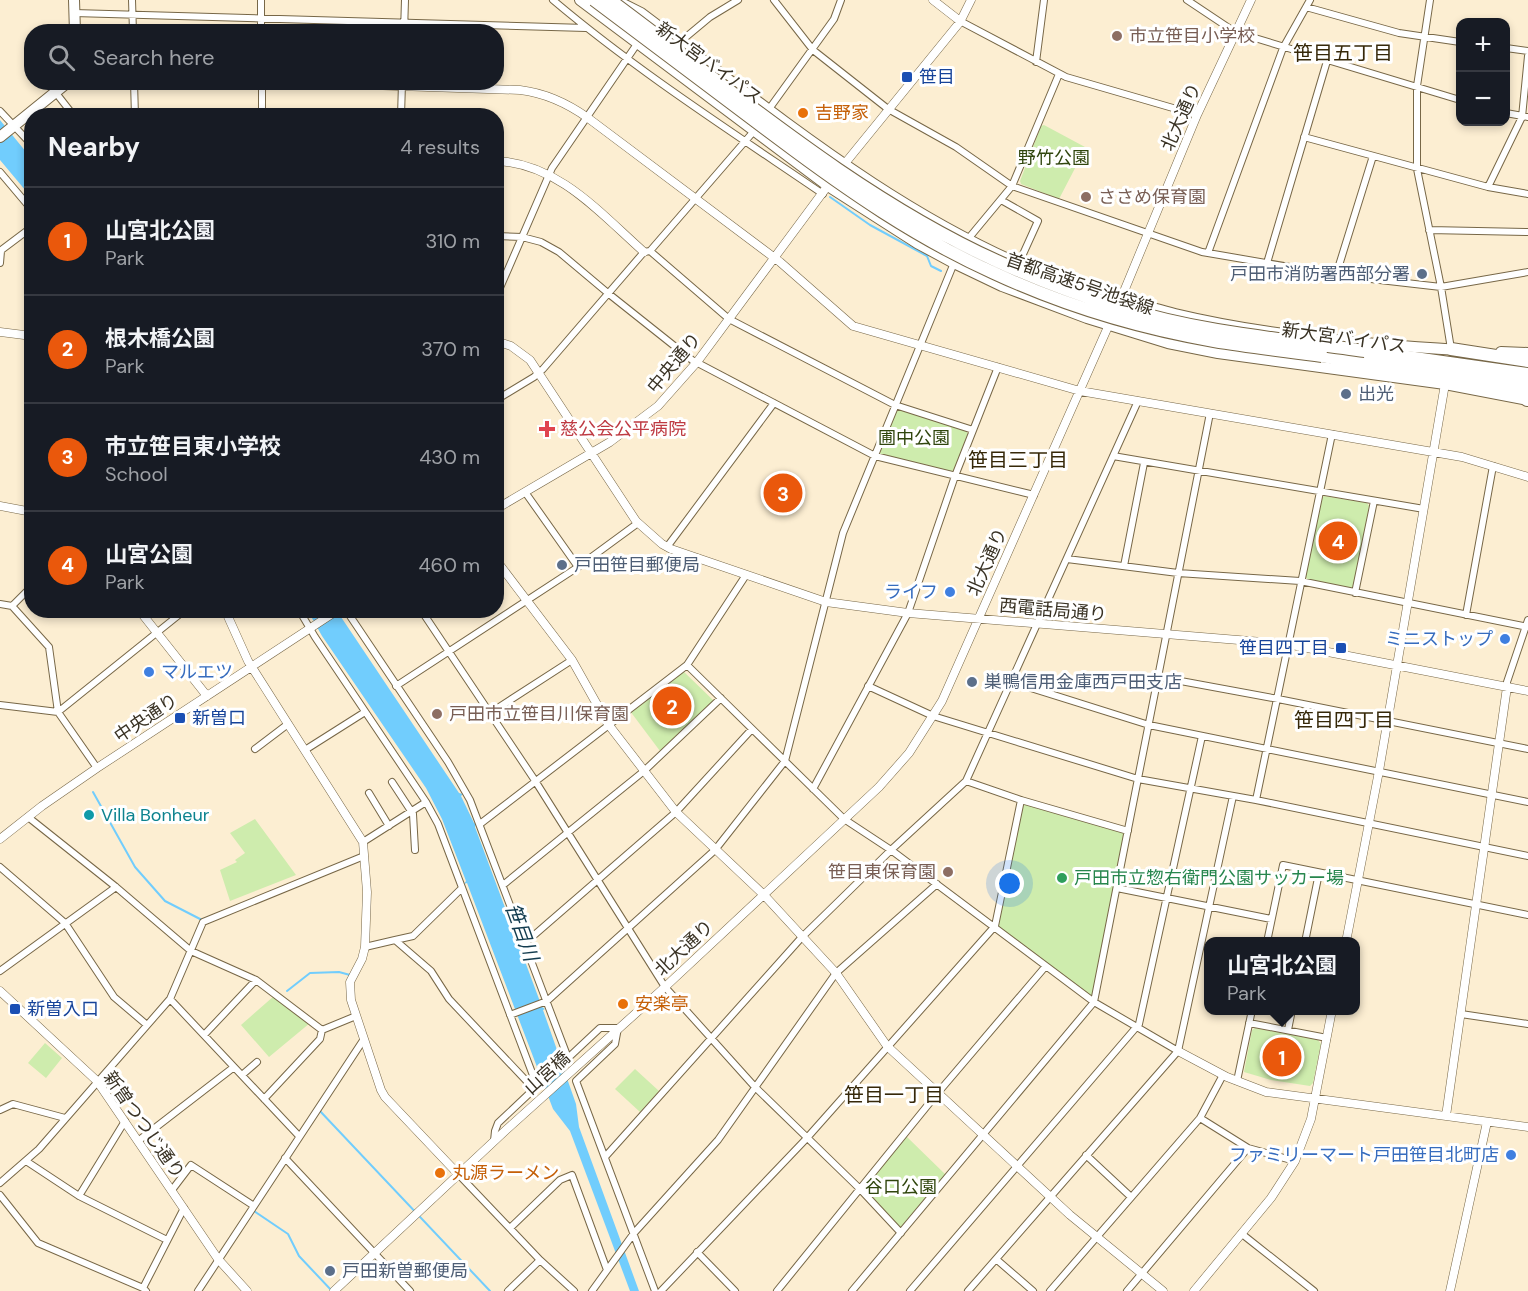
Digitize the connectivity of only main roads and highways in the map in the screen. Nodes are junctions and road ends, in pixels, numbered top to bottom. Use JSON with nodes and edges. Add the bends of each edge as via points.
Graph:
{"nodes":[{"id":1,"x":74,"y":0,"type":"edge"},
{"id":2,"x":580,"y":0,"type":"edge"},
{"id":3,"x":590,"y":0,"type":"edge"},
{"id":4,"x":594,"y":0,"type":"edge"},
{"id":5,"x":610,"y":0,"type":"edge"},
{"id":6,"x":616,"y":0,"type":"edge"},
{"id":7,"x":75,"y":24,"type":"edge"},
{"id":8,"x":60,"y":90,"type":"edge"},
{"id":9,"x":37,"y":108,"type":"edge"},
{"id":10,"x":24,"y":118,"type":"edge"},
{"id":11,"x":0,"y":137,"type":"edge"},
{"id":12,"x":857,"y":187,"type":"dead end"},
{"id":13,"x":970,"y":239,"type":"junction"},
{"id":14,"x":970,"y":254,"type":"dead end"},
{"id":15,"x":1005,"y":256,"type":"junction"},
{"id":16,"x":957,"y":265,"type":"junction"},
{"id":17,"x":995,"y":267,"type":"dead end"},
{"id":18,"x":994,"y":282,"type":"junction"},
{"id":19,"x":1081,"y":301,"type":"dead end"},
{"id":20,"x":1157,"y":323,"type":"dead end"},
{"id":21,"x":1451,"y":349,"type":"junction"},
{"id":22,"x":1365,"y":351,"type":"junction"},
{"id":23,"x":1528,"y":353,"type":"edge"},
{"id":24,"x":1322,"y":356,"type":"junction"},
{"id":25,"x":1528,"y":361,"type":"edge"},
{"id":26,"x":1528,"y":367,"type":"edge"},
{"id":27,"x":1526,"y":379,"type":"edge"},
{"id":28,"x":1528,"y":391,"type":"edge"},
{"id":29,"x":1528,"y":400,"type":"edge"}],
"edges":[{"from":1,"to":7,"type":"main road"},
{"from":2,"to":16,"type":"main road","via":[[754,131],[825,190]]},
{"from":3,"to":6,"type":"main road","name":"新大宮バイパス","via":[[808,154],[704,75]]},
{"from":4,"to":24,"type":"highway","name":"首都高速5号池袋線","bridge":true,"via":[[851,191],[919,235],[984,268],[1122,320],[1214,341]]},
{"from":5,"to":22,"type":"highway","name":"首都高速5号池袋線","bridge":true,"via":[[830,162],[924,223],[998,261],[1080,294],[1169,320]]},
{"from":6,"to":13,"type":"main road","via":[[680,42],[844,164]]},
{"from":8,"to":9,"type":"main road"},
{"from":10,"to":11,"type":"main road"},
{"from":12,"to":14,"type":"main road"},
{"from":13,"to":15,"type":"main road"},
{"from":13,"to":16,"type":"main road","via":[[979,249],[979,259],[973,265]]},
{"from":15,"to":18,"type":"main road","via":[[991,256],[985,262],[984,271]]},
{"from":15,"to":21,"type":"main road","via":[[1062,281],[1174,314],[1351,341]]},
{"from":16,"to":18,"type":"main road"},
{"from":17,"to":19,"type":"main road"},
{"from":18,"to":29,"type":"main road","via":[[1109,326],[1168,343]]},
{"from":20,"to":27,"type":"main road","name":"新大宮バイパス","via":[[1215,337]]},
{"from":21,"to":23,"type":"main road"},
{"from":21,"to":25,"type":"highway"},
{"from":22,"to":26,"type":"highway","via":[[1453,356]]},
{"from":22,"to":27,"type":"highway","name":"首都高速5号池袋線"},
{"from":24,"to":27,"type":"highway","name":"首都高速5号池袋線"},
{"from":24,"to":28,"type":"highway"}]}
